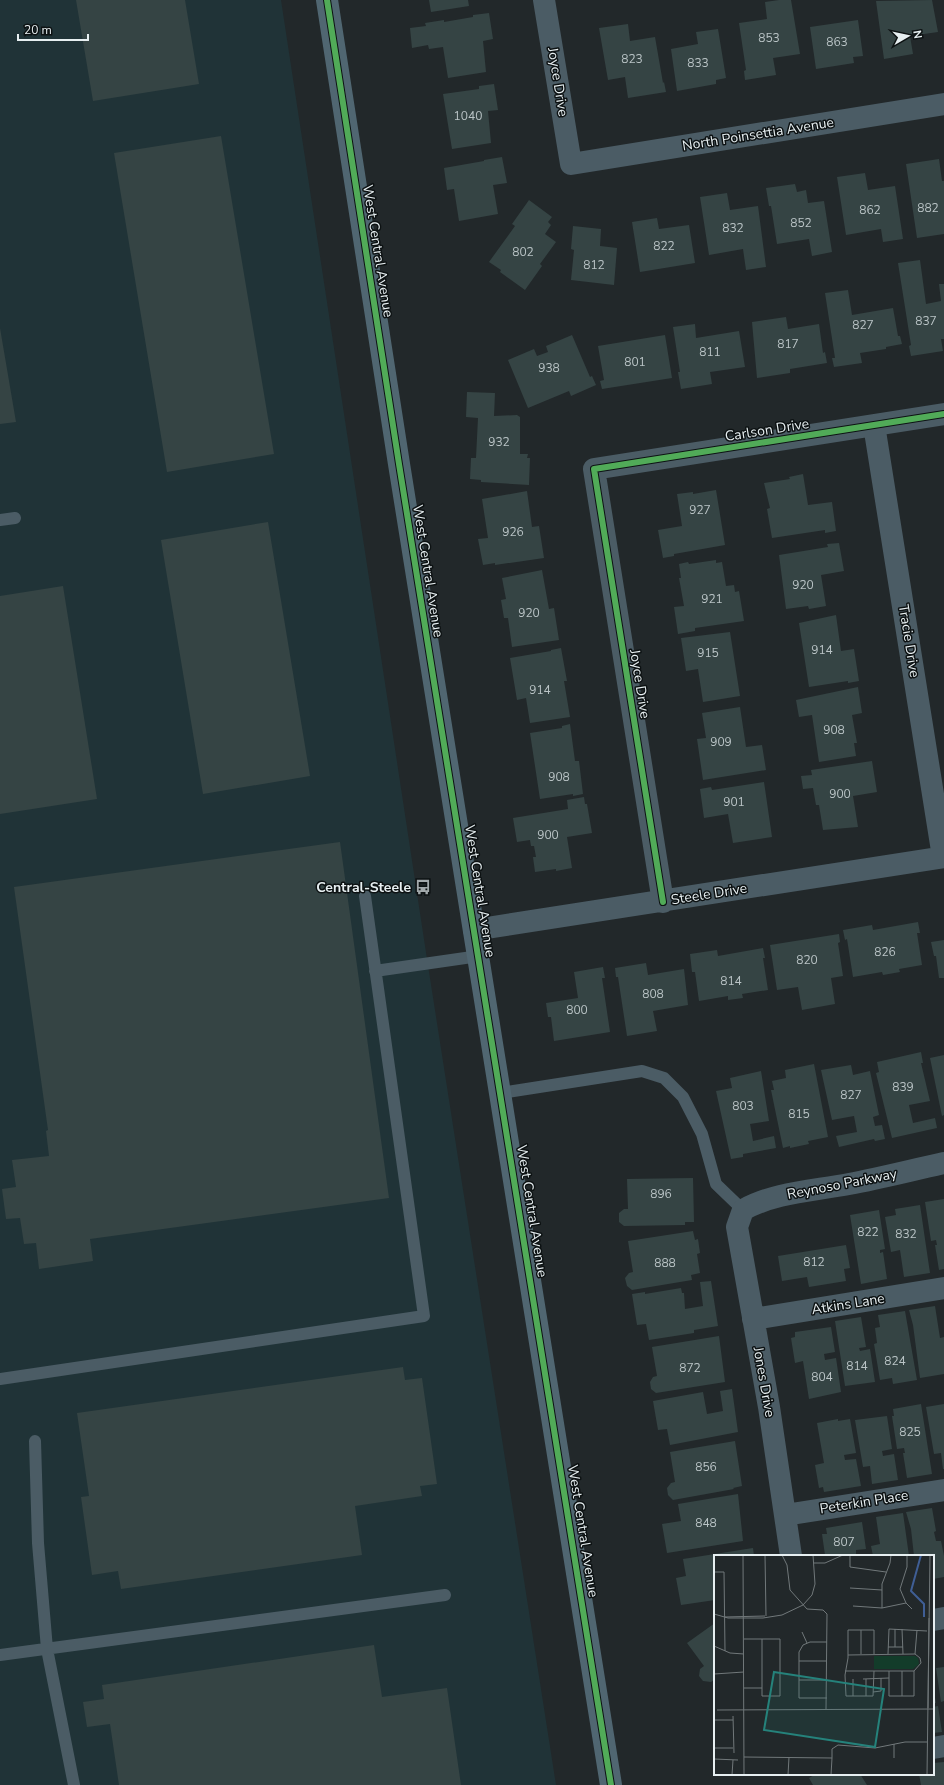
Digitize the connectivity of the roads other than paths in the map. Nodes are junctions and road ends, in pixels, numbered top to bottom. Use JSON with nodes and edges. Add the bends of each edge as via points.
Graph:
{"nodes":[{"id":1,"x":327,"y":0,"type":"edge"},
{"id":2,"x":544,"y":0,"type":"edge"},
{"id":3,"x":944,"y":104,"type":"edge"},
{"id":4,"x":571,"y":164,"type":"joint"},
{"id":5,"x":944,"y":414,"type":"edge"},
{"id":6,"x":874,"y":425,"type":"junction"},
{"id":7,"x":594,"y":469,"type":"joint"},
{"id":8,"x":15,"y":518,"type":"dead end"},
{"id":9,"x":0,"y":520,"type":"edge"},
{"id":10,"x":943,"y":857,"type":"edge"},
{"id":11,"x":365,"y":896,"type":"dead end"},
{"id":12,"x":663,"y":902,"type":"junction"},
{"id":13,"x":474,"y":930,"type":"junction"},
{"id":14,"x":478,"y":956,"type":"junction"},
{"id":15,"x":375,"y":971,"type":"junction"},
{"id":16,"x":501,"y":1093,"type":"junction"},
{"id":17,"x":944,"y":1163,"type":"edge"},
{"id":18,"x":743,"y":1210,"type":"junction"},
{"id":19,"x":944,"y":1288,"type":"edge"},
{"id":20,"x":753,"y":1320,"type":"junction"},
{"id":21,"x":0,"y":1378,"type":"edge"},
{"id":22,"x":35,"y":1441,"type":"dead end"},
{"id":23,"x":944,"y":1490,"type":"edge"},
{"id":24,"x":785,"y":1515,"type":"junction"},
{"id":25,"x":791,"y":1555,"type":"edge"},
{"id":26,"x":445,"y":1594,"type":"dead end"},
{"id":27,"x":944,"y":1618,"type":"edge"},
{"id":28,"x":934,"y":1620,"type":"edge"},
{"id":29,"x":47,"y":1649,"type":"junction"},
{"id":30,"x":0,"y":1655,"type":"edge"},
{"id":31,"x":944,"y":1746,"type":"edge"},
{"id":32,"x":934,"y":1748,"type":"edge"},
{"id":33,"x":74,"y":1785,"type":"edge"},
{"id":34,"x":611,"y":1785,"type":"edge"}],
"edges":[{"from":1,"to":13,"type":"main road","name":"West Central Avenue"},
{"from":2,"to":4,"type":"street","name":"Joyce Drive"},
{"from":3,"to":4,"type":"street","name":"North Poinsettia Avenue"},
{"from":5,"to":6,"type":"street","name":"Carlson Drive"},
{"from":6,"to":7,"type":"street","name":"Carlson Drive"},
{"from":6,"to":10,"type":"street","name":"Tracie Drive"},
{"from":7,"to":12,"type":"street","name":"Joyce Drive"},
{"from":8,"to":9,"type":"lane"},
{"from":10,"to":12,"type":"street","name":"Steele Drive"},
{"from":11,"to":15,"type":"lane"},
{"from":12,"to":13,"type":"street","name":"Steele Drive"},
{"from":13,"to":14,"type":"main road","name":"West Central Avenue"},
{"from":14,"to":15,"type":"lane"},
{"from":14,"to":16,"type":"main road","name":"West Central Avenue"},
{"from":15,"to":21,"type":"lane","via":[[424,1316]]},
{"from":16,"to":18,"type":"lane","via":[[642,1070],[664,1078],[683,1097],[702,1134],[716,1184]]},
{"from":16,"to":34,"type":"main road","name":"West Central Avenue"},
{"from":17,"to":18,"type":"street","name":"Reynoso Parkway","via":[[787,1195],[755,1203]]},
{"from":18,"to":20,"type":"street","name":"Jones Drive","via":[[737,1227]]},
{"from":19,"to":20,"type":"street","name":"Atkins Lane"},
{"from":20,"to":24,"type":"street","name":"Jones Drive"},
{"from":22,"to":29,"type":"lane","via":[[38,1543]]},
{"from":23,"to":24,"type":"street","name":"Peterkin Place"},
{"from":24,"to":25,"type":"street","name":"Jones Drive"},
{"from":26,"to":29,"type":"lane"},
{"from":27,"to":28,"type":"street"},
{"from":29,"to":30,"type":"lane"},
{"from":29,"to":33,"type":"lane"},
{"from":31,"to":32,"type":"street"}]}
